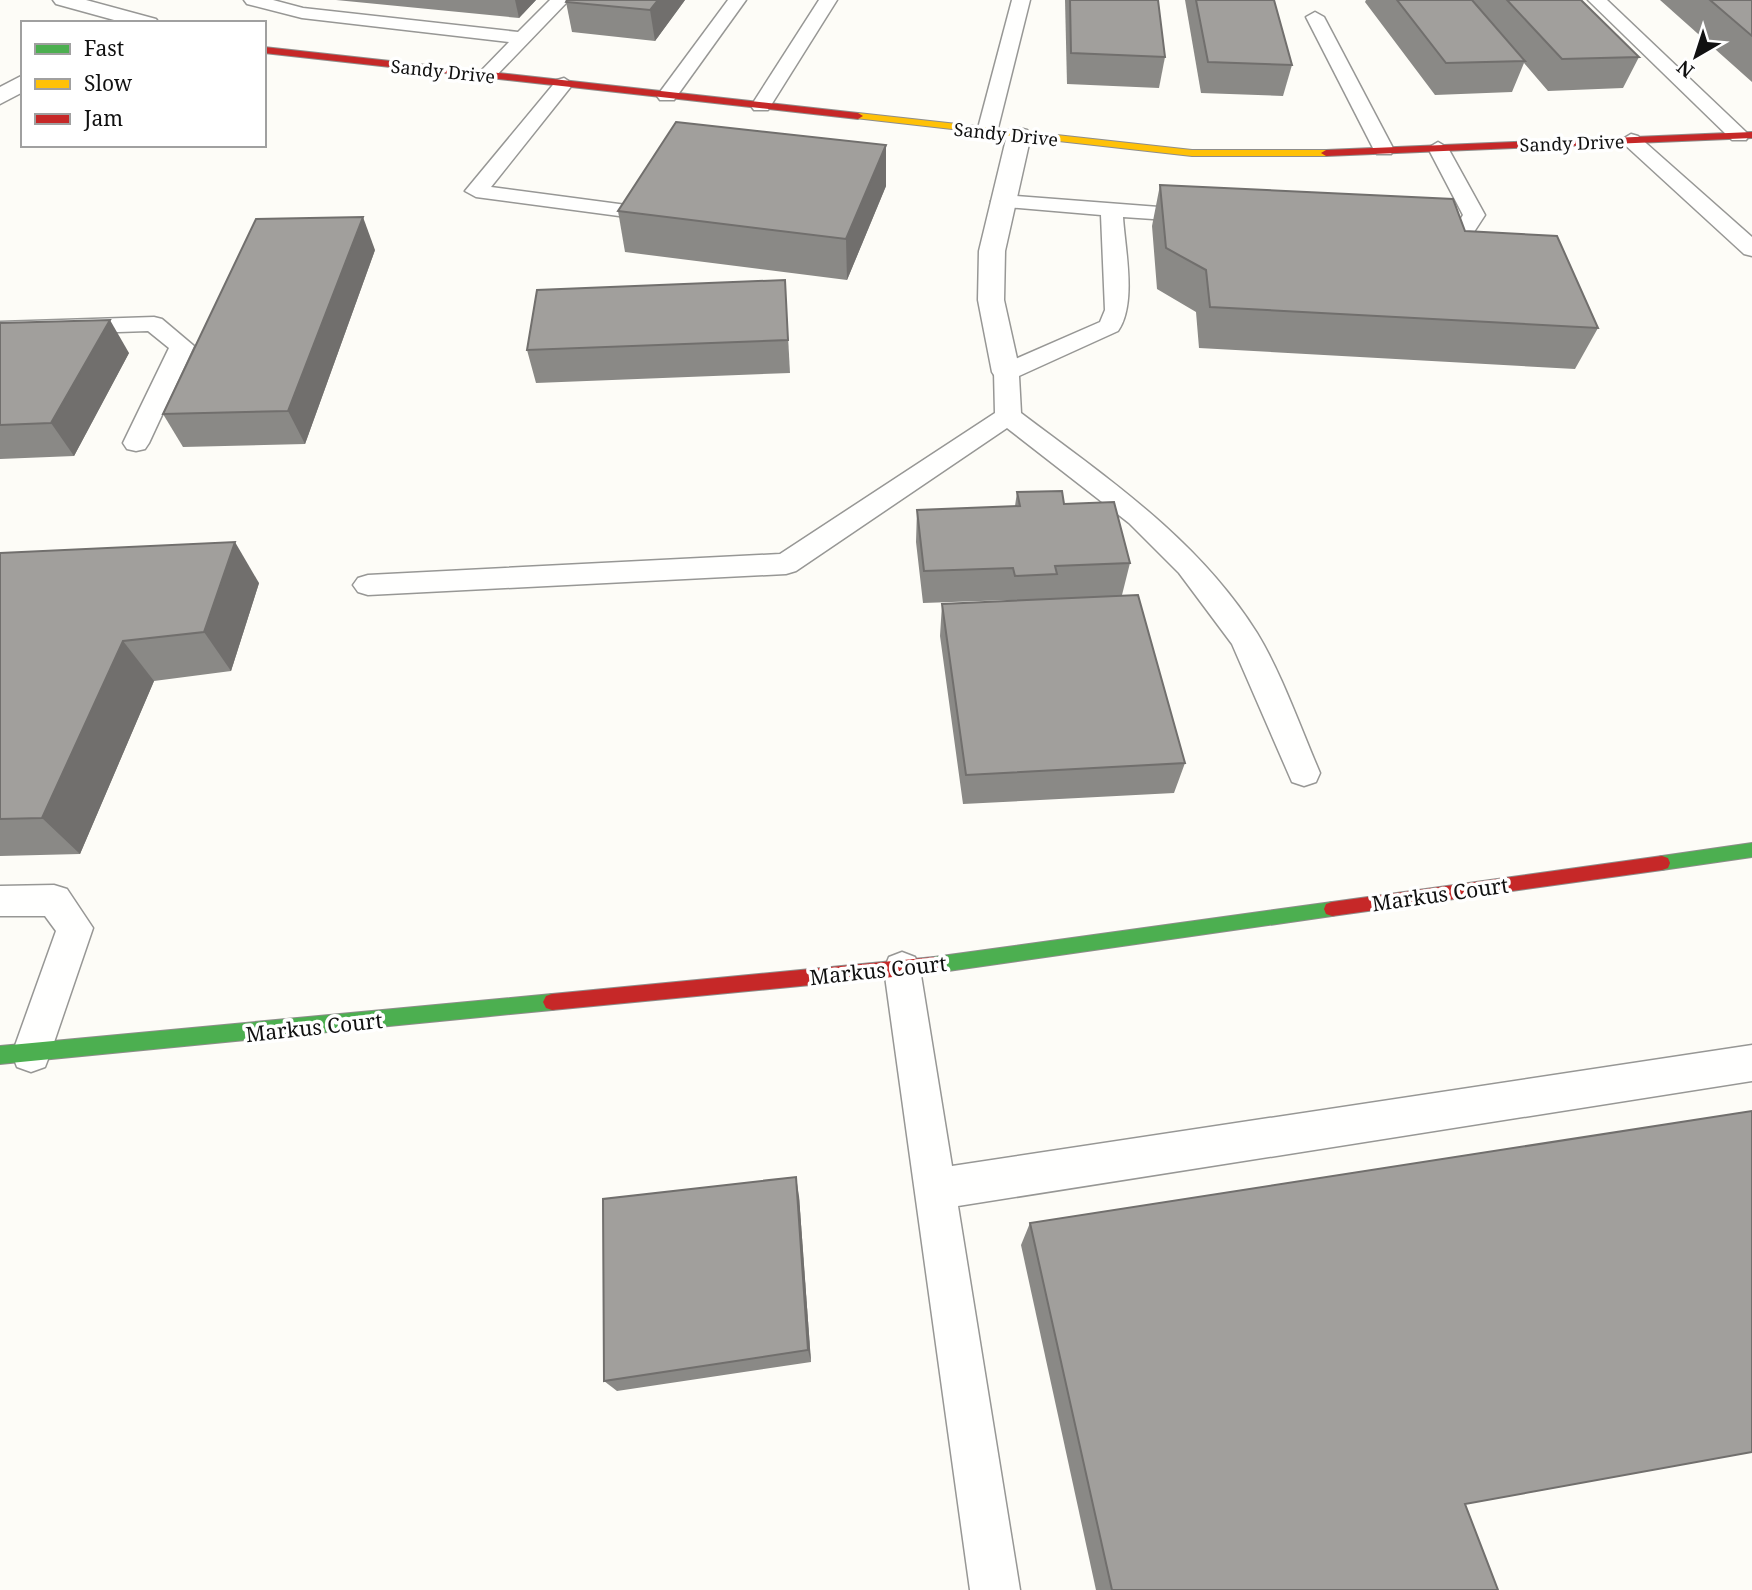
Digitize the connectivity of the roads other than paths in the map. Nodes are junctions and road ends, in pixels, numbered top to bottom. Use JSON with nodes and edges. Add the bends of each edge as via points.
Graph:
{"nodes":[{"id":1,"x":63,"y":0,"type":"edge"},
{"id":2,"x":253,"y":0,"type":"edge"},
{"id":3,"x":560,"y":0,"type":"edge"},
{"id":4,"x":737,"y":0,"type":"edge"},
{"id":5,"x":828,"y":0,"type":"edge"},
{"id":6,"x":1021,"y":0,"type":"edge"},
{"id":7,"x":1597,"y":0,"type":"edge"},
{"id":8,"x":1315,"y":17,"type":"dead end"},
{"id":9,"x":141,"y":21,"type":"edge"},
{"id":10,"x":523,"y":38,"type":"junction"},
{"id":11,"x":266,"y":50,"type":"edge"},
{"id":12,"x":485,"y":76,"type":"junction"},
{"id":13,"x":21,"y":83,"type":"edge"},
{"id":14,"x":564,"y":84,"type":"junction"},
{"id":15,"x":667,"y":96,"type":"junction"},
{"id":16,"x":0,"y":97,"type":"edge"},
{"id":17,"x":761,"y":106,"type":"junction"},
{"id":18,"x":988,"y":132,"type":"junction"},
{"id":19,"x":1019,"y":135,"type":"junction"},
{"id":20,"x":1746,"y":135,"type":"edge"},
{"id":21,"x":1631,"y":140,"type":"junction"},
{"id":22,"x":1438,"y":148,"type":"junction"},
{"id":23,"x":1384,"y":150,"type":"junction"},
{"id":24,"x":1002,"y":201,"type":"junction"},
{"id":25,"x":1112,"y":211,"type":"junction"},
{"id":26,"x":634,"y":212,"type":"edge"},
{"id":27,"x":1220,"y":217,"type":"edge"},
{"id":28,"x":1396,"y":226,"type":"edge"},
{"id":29,"x":1752,"y":249,"type":"edge"},
{"id":30,"x":0,"y":329,"type":"edge"},
{"id":31,"x":1006,"y":372,"type":"junction"},
{"id":32,"x":1008,"y":416,"type":"junction"},
{"id":33,"x":136,"y":443,"type":"dead end"},
{"id":34,"x":368,"y":585,"type":"dead end"},
{"id":35,"x":1304,"y":773,"type":"dead end"},
{"id":36,"x":1752,"y":850,"type":"edge"},
{"id":37,"x":0,"y":901,"type":"edge"},
{"id":38,"x":902,"y":969,"type":"junction"},
{"id":39,"x":16,"y":1055,"type":"edge"},
{"id":40,"x":1752,"y":1063,"type":"edge"},
{"id":41,"x":936,"y":1189,"type":"junction"},
{"id":42,"x":995,"y":1590,"type":"edge"}],
"edges":[{"from":1,"to":9,"type":"street"},
{"from":2,"to":10,"type":"lane","via":[[302,13]]},
{"from":3,"to":10,"type":"lane"},
{"from":4,"to":15,"type":"lane"},
{"from":5,"to":17,"type":"lane"},
{"from":6,"to":18,"type":"lane"},
{"from":7,"to":20,"type":"lane"},
{"from":8,"to":23,"type":"lane"},
{"from":10,"to":12,"type":"lane"},
{"from":11,"to":12,"type":"street","name":"Sandy Drive"},
{"from":12,"to":14,"type":"street","name":"Sandy Drive"},
{"from":13,"to":16,"type":"street"},
{"from":14,"to":15,"type":"street","name":"Sandy Drive"},
{"from":14,"to":26,"type":"lane","via":[[476,191]]},
{"from":15,"to":17,"type":"street","name":"Sandy Drive"},
{"from":17,"to":18,"type":"street","name":"Sandy Drive"},
{"from":18,"to":19,"type":"street","name":"Sandy Drive"},
{"from":19,"to":23,"type":"street","name":"Sandy Drive","via":[[1204,153]]},
{"from":19,"to":24,"type":"street"},
{"from":20,"to":21,"type":"street","name":"Sandy Drive"},
{"from":21,"to":22,"type":"street","name":"Sandy Drive"},
{"from":21,"to":29,"type":"lane"},
{"from":22,"to":23,"type":"street","name":"Sandy Drive"},
{"from":22,"to":28,"type":"lane","via":[[1474,215],[1464,230]]},
{"from":24,"to":25,"type":"lane"},
{"from":24,"to":31,"type":"street","via":[[992,251],[991,300]]},
{"from":25,"to":27,"type":"lane"},
{"from":25,"to":31,"type":"lane","via":[[1117,310],[1110,326]]},
{"from":30,"to":33,"type":"lane","via":[[154,324],[182,346]]},
{"from":31,"to":32,"type":"lane"},
{"from":32,"to":34,"type":"lane","via":[[786,564]]},
{"from":32,"to":35,"type":"lane","via":[[1139,516],[1189,566],[1245,639]]},
{"from":36,"to":38,"type":"street","name":"Markus Court"},
{"from":37,"to":39,"type":"lane","via":[[54,900],[75,928]]},
{"from":38,"to":39,"type":"street","name":"Markus Court"},
{"from":38,"to":41,"type":"lane"},
{"from":40,"to":41,"type":"lane"},
{"from":41,"to":42,"type":"lane"}]}
